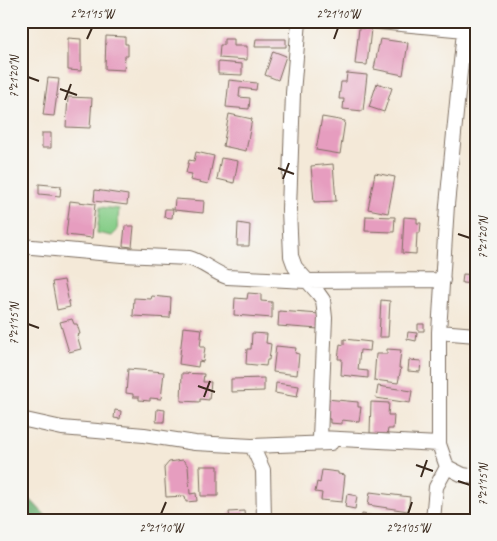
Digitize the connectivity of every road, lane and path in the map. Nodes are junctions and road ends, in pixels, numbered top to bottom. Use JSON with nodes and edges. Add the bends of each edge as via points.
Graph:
{"nodes":[{"id":1,"x":299,"y":21,"type":"edge"},
{"id":2,"x":369,"y":21,"type":"edge"},
{"id":3,"x":467,"y":32,"type":"edge"},
{"id":4,"x":21,"y":246,"type":"edge"},
{"id":5,"x":442,"y":280,"type":"junction"},
{"id":6,"x":306,"y":281,"type":"junction"},
{"id":7,"x":439,"y":332,"type":"junction"},
{"id":8,"x":476,"y":335,"type":"edge"},
{"id":9,"x":21,"y":419,"type":"edge"},
{"id":10,"x":439,"y":444,"type":"junction"},
{"id":11,"x":252,"y":446,"type":"junction"},
{"id":12,"x":447,"y":467,"type":"junction"},
{"id":13,"x":476,"y":477,"type":"edge"},
{"id":14,"x":264,"y":520,"type":"edge"},
{"id":15,"x":433,"y":520,"type":"edge"}],
"edges":[{"from":1,"to":6,"type":"street","via":[[289,208],[291,256]]},
{"from":2,"to":3,"type":"street"},
{"from":3,"to":5,"type":"street","via":[[447,205]]},
{"from":4,"to":6,"type":"street","via":[[189,258],[227,277]]},
{"from":5,"to":6,"type":"street"},
{"from":5,"to":7,"type":"street"},
{"from":6,"to":10,"type":"street","via":[[323,300],[325,318],[320,438]]},
{"from":7,"to":8,"type":"street"},
{"from":7,"to":10,"type":"street"},
{"from":9,"to":11,"type":"street","via":[[62,428]]},
{"from":10,"to":11,"type":"street"},
{"from":10,"to":12,"type":"street"},
{"from":11,"to":14,"type":"street","via":[[263,470]]},
{"from":12,"to":13,"type":"street"},
{"from":12,"to":15,"type":"street","via":[[436,487]]}]}
